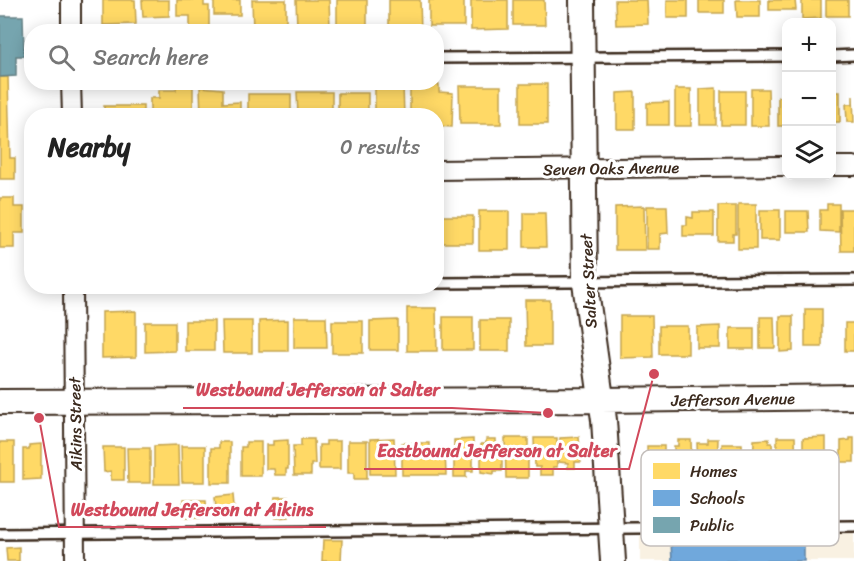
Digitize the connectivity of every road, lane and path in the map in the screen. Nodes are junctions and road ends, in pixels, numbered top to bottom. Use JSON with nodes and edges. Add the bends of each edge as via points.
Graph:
{"nodes":[{"id":1,"x":71,"y":0,"type":"edge"},
{"id":2,"x":582,"y":0,"type":"edge"},
{"id":3,"x":71,"y":24,"type":"edge"},
{"id":4,"x":854,"y":55,"type":"edge"},
{"id":5,"x":782,"y":56,"type":"edge"},
{"id":6,"x":836,"y":56,"type":"edge"},
{"id":7,"x":583,"y":57,"type":"junction"},
{"id":8,"x":444,"y":58,"type":"edge"},
{"id":9,"x":71,"y":90,"type":"edge"},
{"id":10,"x":72,"y":108,"type":"edge"},
{"id":11,"x":782,"y":166,"type":"edge"},
{"id":12,"x":836,"y":166,"type":"edge"},
{"id":13,"x":854,"y":166,"type":"edge"},
{"id":14,"x":584,"y":168,"type":"junction"},
{"id":15,"x":444,"y":170,"type":"edge"},
{"id":16,"x":854,"y":280,"type":"edge"},
{"id":17,"x":444,"y":283,"type":"edge"},
{"id":18,"x":585,"y":283,"type":"junction"},
{"id":19,"x":73,"y":294,"type":"edge"},
{"id":20,"x":854,"y":397,"type":"edge"},
{"id":21,"x":601,"y":400,"type":"junction"},
{"id":22,"x":74,"y":401,"type":"junction"},
{"id":23,"x":0,"y":402,"type":"edge"},
{"id":24,"x":839,"y":526,"type":"edge"},
{"id":25,"x":854,"y":526,"type":"edge"},
{"id":26,"x":612,"y":528,"type":"junction"},
{"id":27,"x":641,"y":528,"type":"edge"},
{"id":28,"x":76,"y":533,"type":"junction"},
{"id":29,"x":0,"y":534,"type":"edge"},
{"id":30,"x":75,"y":561,"type":"edge"},
{"id":31,"x":612,"y":561,"type":"edge"}],
"edges":[{"from":1,"to":3,"type":"street"},
{"from":2,"to":7,"type":"street","name":"Salter Street"},
{"from":4,"to":6,"type":"lane"},
{"from":5,"to":7,"type":"lane"},
{"from":7,"to":8,"type":"lane"},
{"from":7,"to":14,"type":"street","name":"Salter Street"},
{"from":9,"to":10,"type":"street"},
{"from":11,"to":14,"type":"street","name":"Seven Oaks Avenue"},
{"from":12,"to":13,"type":"street"},
{"from":14,"to":15,"type":"street","name":"Seven Oaks Avenue"},
{"from":14,"to":18,"type":"street","name":"Salter Street"},
{"from":16,"to":18,"type":"lane"},
{"from":17,"to":18,"type":"lane"},
{"from":18,"to":21,"type":"street","name":"Salter Street"},
{"from":19,"to":22,"type":"street","name":"Aikins Street"},
{"from":20,"to":21,"type":"street","name":"Jefferson Avenue"},
{"from":21,"to":22,"type":"street","name":"Jefferson Avenue"},
{"from":21,"to":26,"type":"street","name":"Salter Street"},
{"from":22,"to":23,"type":"street","name":"Jefferson Avenue"},
{"from":22,"to":28,"type":"street","name":"Aikins Street"},
{"from":24,"to":25,"type":"lane"},
{"from":26,"to":27,"type":"lane"},
{"from":26,"to":28,"type":"lane"},
{"from":26,"to":31,"type":"street","name":"Salter Street"},
{"from":28,"to":29,"type":"lane"},
{"from":28,"to":30,"type":"street","name":"Aikins Street"}]}
